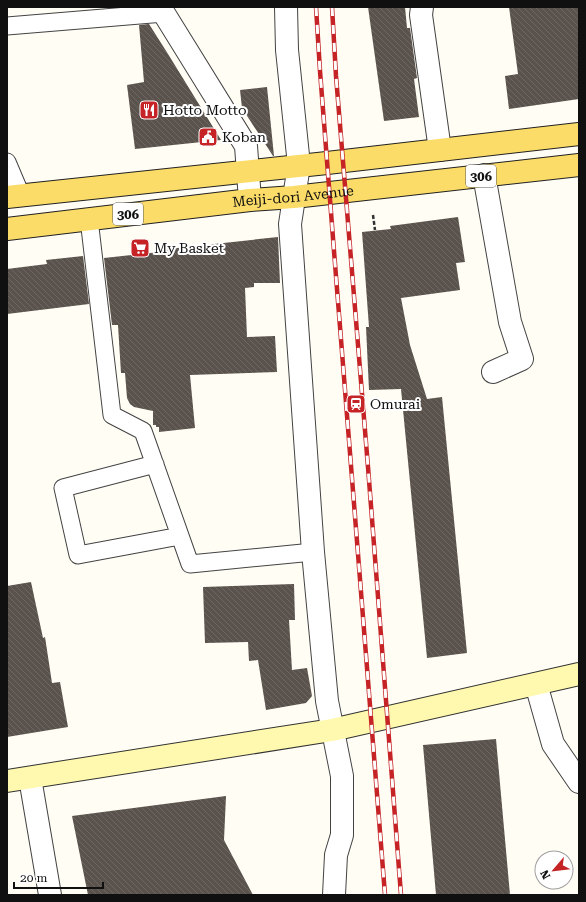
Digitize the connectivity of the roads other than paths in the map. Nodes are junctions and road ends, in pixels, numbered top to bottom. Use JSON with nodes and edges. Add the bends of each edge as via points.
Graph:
{"nodes":[{"id":1,"x":286,"y":7,"type":"edge"},
{"id":2,"x":422,"y":7,"type":"edge"},
{"id":3,"x":162,"y":10,"type":"edge"},
{"id":4,"x":7,"y":26,"type":"edge"},
{"id":5,"x":579,"y":134,"type":"edge"},
{"id":6,"x":440,"y":150,"type":"junction"},
{"id":7,"x":7,"y":162,"type":"edge"},
{"id":8,"x":298,"y":165,"type":"junction"},
{"id":9,"x":579,"y":165,"type":"edge"},
{"id":10,"x":248,"y":170,"type":"junction"},
{"id":11,"x":484,"y":175,"type":"junction"},
{"id":12,"x":14,"y":196,"type":"edge"},
{"id":13,"x":294,"y":197,"type":"junction"},
{"id":14,"x":250,"y":200,"type":"junction"},
{"id":15,"x":89,"y":219,"type":"junction"},
{"id":16,"x":7,"y":229,"type":"edge"},
{"id":17,"x":493,"y":372,"type":"dead end"},
{"id":18,"x":155,"y":464,"type":"junction"},
{"id":19,"x":180,"y":536,"type":"junction"},
{"id":20,"x":313,"y":552,"type":"junction"},
{"id":21,"x":579,"y":674,"type":"edge"},
{"id":22,"x":536,"y":684,"type":"junction"},
{"id":23,"x":332,"y":730,"type":"junction"},
{"id":24,"x":30,"y":778,"type":"junction"},
{"id":25,"x":7,"y":781,"type":"edge"},
{"id":26,"x":579,"y":782,"type":"edge"},
{"id":27,"x":50,"y":895,"type":"edge"},
{"id":28,"x":334,"y":895,"type":"edge"}],
"edges":[{"from":1,"to":8,"type":"street","via":[[287,50]]},
{"from":2,"to":6,"type":"street"},
{"from":3,"to":4,"type":"lane"},
{"from":3,"to":10,"type":"street","via":[[246,146]]},
{"from":5,"to":6,"type":"main road","number":"306"},
{"from":6,"to":8,"type":"main road","number":"306"},
{"from":7,"to":12,"type":"lane"},
{"from":8,"to":10,"type":"main road","number":"306"},
{"from":8,"to":13,"type":"street"},
{"from":9,"to":11,"type":"main road","name":"Meiji-dori Avenue","number":"306"},
{"from":10,"to":12,"type":"main road","number":"306"},
{"from":10,"to":14,"type":"street"},
{"from":11,"to":13,"type":"main road","name":"Meiji-dori Avenue","number":"306"},
{"from":11,"to":17,"type":"street","via":[[510,322],[522,359]]},
{"from":13,"to":14,"type":"main road","name":"Meiji-dori Avenue","number":"306"},
{"from":13,"to":20,"type":"street","via":[[290,224]]},
{"from":14,"to":15,"type":"main road","name":"Meiji-dori Avenue","number":"306"},
{"from":15,"to":16,"type":"main road","name":"Meiji-dori Avenue","number":"306"},
{"from":15,"to":18,"type":"lane","via":[[112,415],[143,431]]},
{"from":18,"to":19,"type":"lane"},
{"from":18,"to":19,"type":"lane","via":[[63,488],[78,555]]},
{"from":19,"to":20,"type":"lane","via":[[190,564]]},
{"from":20,"to":23,"type":"street","via":[[326,701]]},
{"from":21,"to":22,"type":"street"},
{"from":22,"to":23,"type":"street"},
{"from":22,"to":26,"type":"street","via":[[553,744]]},
{"from":23,"to":24,"type":"street"},
{"from":23,"to":28,"type":"street","via":[[342,776],[342,836],[336,855]]},
{"from":24,"to":25,"type":"street"},
{"from":24,"to":27,"type":"street"}]}
